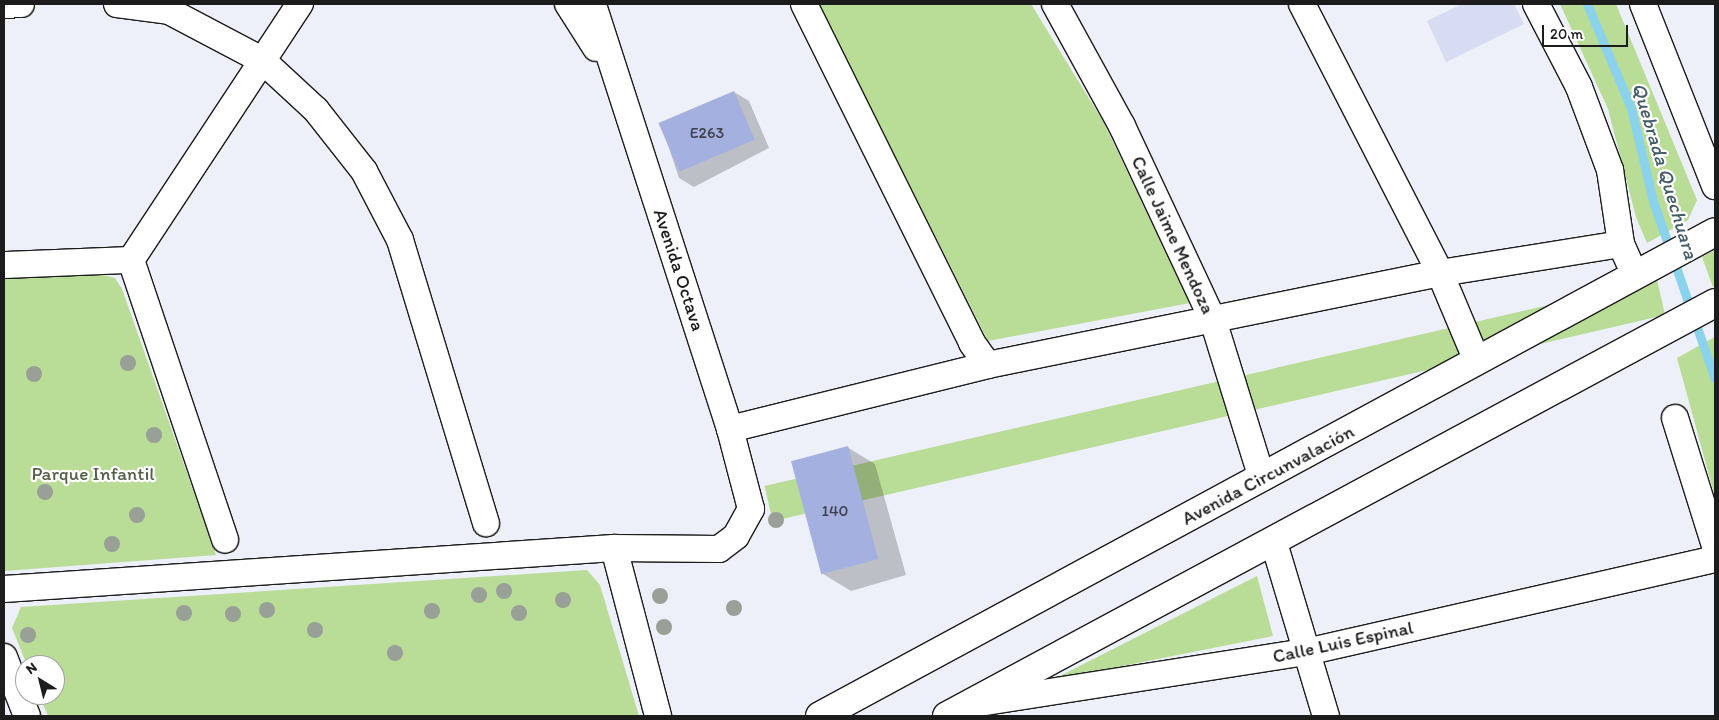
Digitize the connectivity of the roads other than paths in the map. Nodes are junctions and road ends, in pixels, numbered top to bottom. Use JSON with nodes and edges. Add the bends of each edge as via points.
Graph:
{"nodes":[{"id":1,"x":21,"y":4,"type":"edge"},
{"id":2,"x":117,"y":4,"type":"edge"},
{"id":3,"x":300,"y":4,"type":"edge"},
{"id":4,"x":568,"y":4,"type":"edge"},
{"id":5,"x":592,"y":4,"type":"edge"},
{"id":6,"x":804,"y":4,"type":"edge"},
{"id":7,"x":1055,"y":4,"type":"edge"},
{"id":8,"x":1302,"y":4,"type":"edge"},
{"id":9,"x":1536,"y":4,"type":"edge"},
{"id":10,"x":1643,"y":4,"type":"edge"},
{"id":11,"x":4,"y":5,"type":"edge"},
{"id":12,"x":262,"y":60,"type":"junction"},
{"id":13,"x":620,"y":90,"type":"junction"},
{"id":14,"x":1715,"y":186,"type":"edge"},
{"id":15,"x":1706,"y":237,"type":"edge"},
{"id":16,"x":1621,"y":244,"type":"junction"},
{"id":17,"x":131,"y":260,"type":"junction"},
{"id":18,"x":4,"y":265,"type":"edge"},
{"id":19,"x":1644,"y":270,"type":"junction"},
{"id":20,"x":1440,"y":273,"type":"junction"},
{"id":21,"x":1715,"y":304,"type":"edge"},
{"id":22,"x":1213,"y":320,"type":"junction"},
{"id":23,"x":1477,"y":362,"type":"junction"},
{"id":24,"x":988,"y":365,"type":"junction"},
{"id":25,"x":1675,"y":418,"type":"dead end"},
{"id":26,"x":730,"y":429,"type":"junction"},
{"id":27,"x":1262,"y":478,"type":"junction"},
{"id":28,"x":486,"y":523,"type":"dead end"},
{"id":29,"x":225,"y":540,"type":"dead end"},
{"id":30,"x":1274,"y":543,"type":"junction"},
{"id":31,"x":1715,"y":546,"type":"edge"},
{"id":32,"x":614,"y":548,"type":"junction"},
{"id":33,"x":1715,"y":559,"type":"edge"},
{"id":34,"x":4,"y":589,"type":"edge"},
{"id":35,"x":1306,"y":652,"type":"junction"},
{"id":36,"x":4,"y":657,"type":"edge"},
{"id":37,"x":958,"y":711,"type":"edge"},
{"id":38,"x":27,"y":716,"type":"edge"},
{"id":39,"x":658,"y":716,"type":"edge"},
{"id":40,"x":820,"y":716,"type":"edge"},
{"id":41,"x":1326,"y":716,"type":"edge"}],
"edges":[{"from":1,"to":11,"type":"street"},
{"from":2,"to":12,"type":"street","via":[[169,11]]},
{"from":3,"to":12,"type":"street"},
{"from":4,"to":13,"type":"street"},
{"from":5,"to":13,"type":"street","name":"Avenida Octava"},
{"from":6,"to":24,"type":"street","via":[[972,342]]},
{"from":7,"to":22,"type":"street","name":"Calle Jaime Mendoza","via":[[1122,126]]},
{"from":8,"to":20,"type":"street"},
{"from":9,"to":16,"type":"street","via":[[1579,87],[1610,170]]},
{"from":10,"to":14,"type":"street"},
{"from":12,"to":17,"type":"street"},
{"from":12,"to":28,"type":"street","via":[[316,110],[364,171],[400,240]]},
{"from":13,"to":26,"type":"street","name":"Avenida Octava"},
{"from":15,"to":19,"type":"main road","name":"Avenida Circunvalación"},
{"from":16,"to":19,"type":"street"},
{"from":16,"to":20,"type":"street"},
{"from":17,"to":18,"type":"street"},
{"from":17,"to":29,"type":"street"},
{"from":19,"to":23,"type":"main road","name":"Avenida Circunvalación"},
{"from":20,"to":22,"type":"street"},
{"from":20,"to":23,"type":"street"},
{"from":21,"to":30,"type":"main road"},
{"from":22,"to":24,"type":"street"},
{"from":22,"to":27,"type":"street","name":"Calle Jaime Mendoza"},
{"from":23,"to":27,"type":"main road","name":"Avenida Circunvalación"},
{"from":24,"to":26,"type":"street"},
{"from":25,"to":31,"type":"street"},
{"from":26,"to":32,"type":"street","name":"Avenida Octava","via":[[751,509],[736,536],[719,549]]},
{"from":27,"to":40,"type":"main road","name":"Avenida Circunvalación"},
{"from":30,"to":35,"type":"street"},
{"from":30,"to":37,"type":"main road"},
{"from":32,"to":34,"type":"street"},
{"from":32,"to":39,"type":"street"},
{"from":33,"to":35,"type":"street","name":"Calle Luis Espinal"},
{"from":35,"to":37,"type":"street","name":"Calle Luis Espinal"},
{"from":35,"to":41,"type":"street"},
{"from":36,"to":38,"type":"street"}]}
